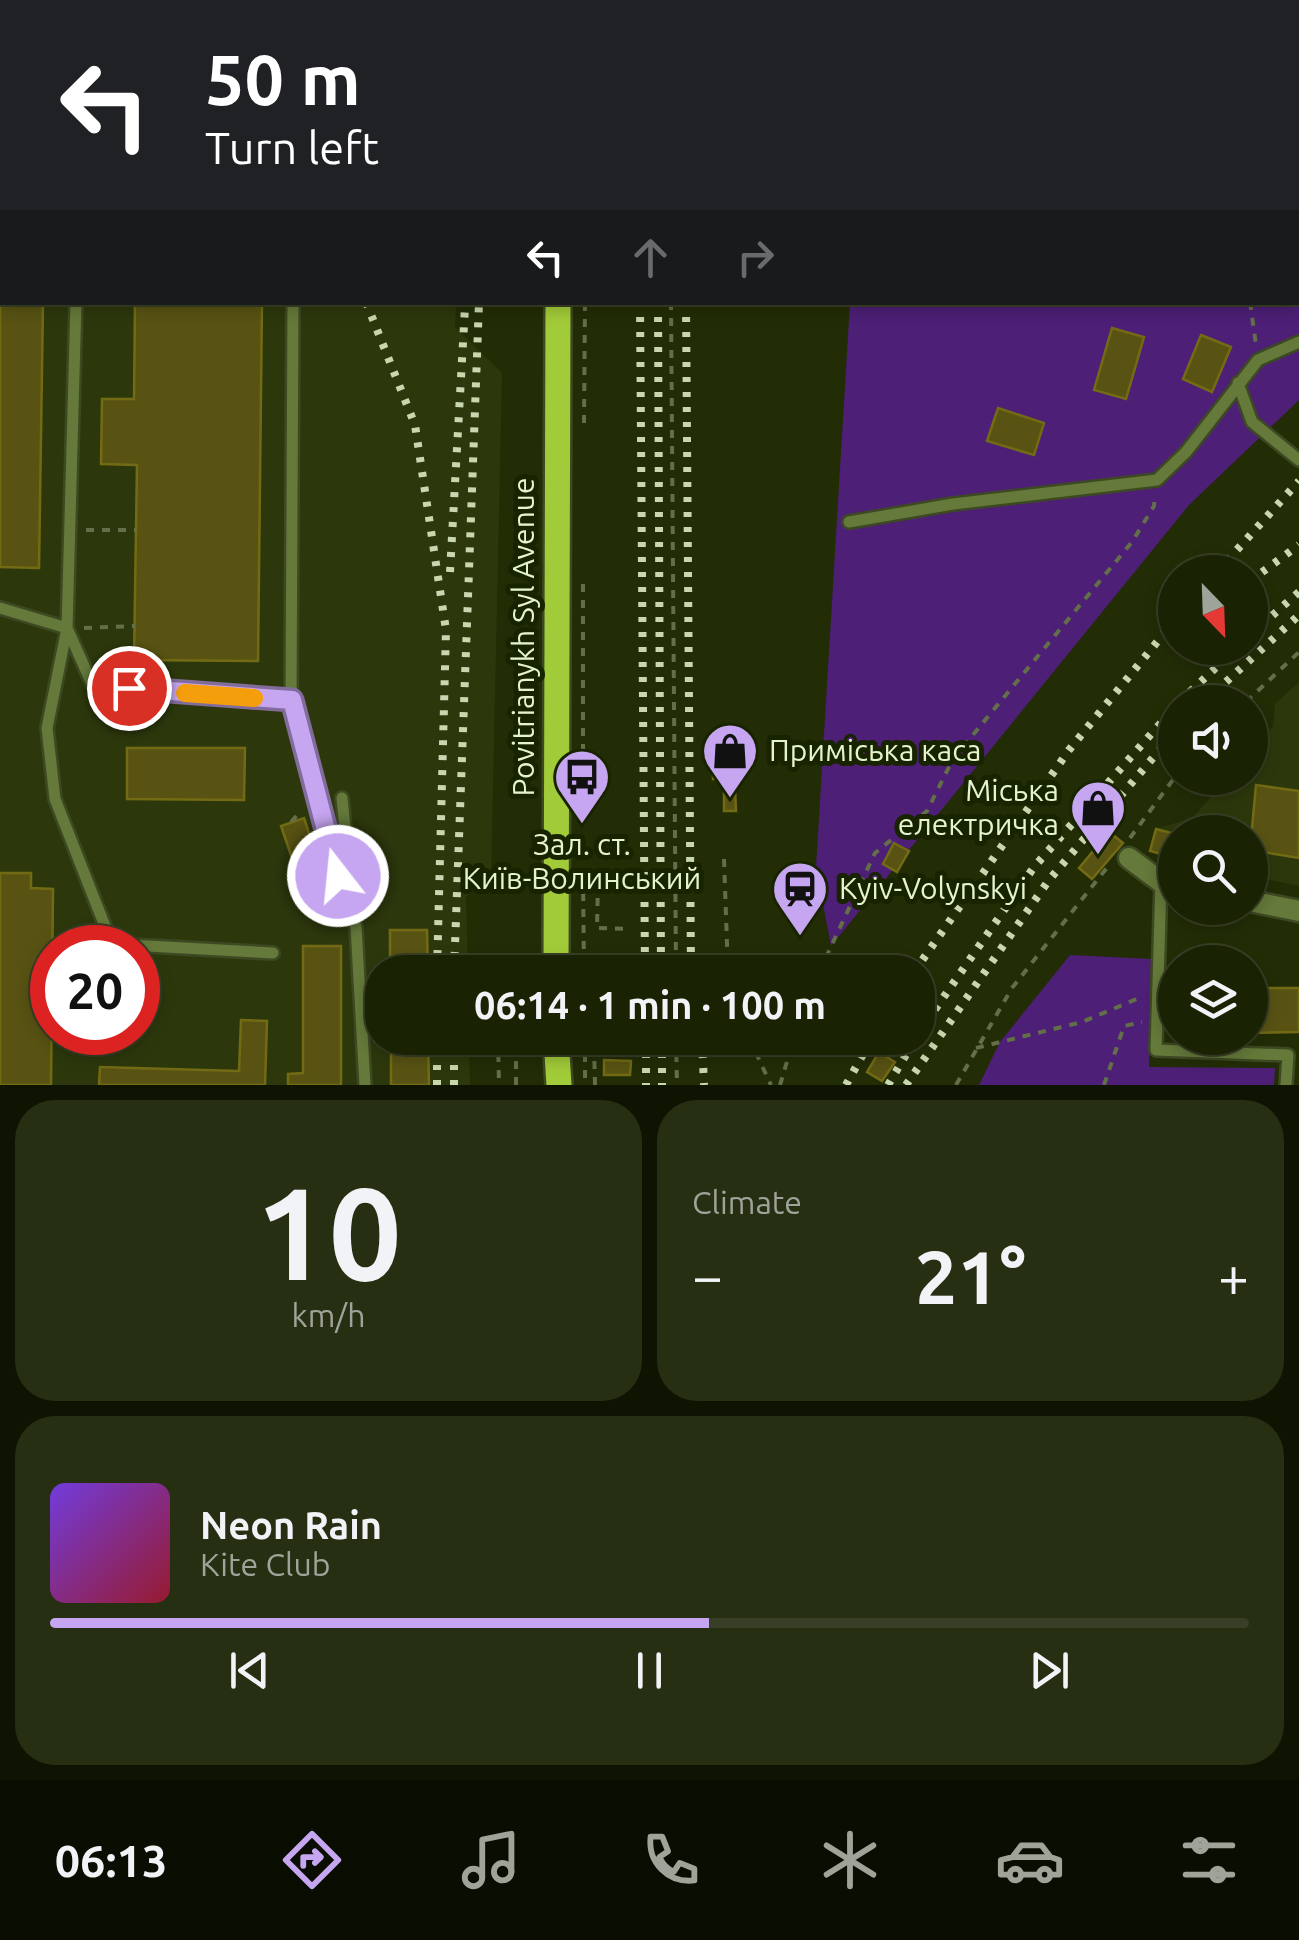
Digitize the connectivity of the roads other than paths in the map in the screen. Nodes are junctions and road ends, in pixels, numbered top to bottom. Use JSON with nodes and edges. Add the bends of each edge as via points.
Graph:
{"nodes":[{"id":1,"x":76,"y":305,"type":"edge"},
{"id":2,"x":293,"y":305,"type":"edge"},
{"id":3,"x":558,"y":305,"type":"edge"},
{"id":4,"x":1299,"y":342,"type":"edge"},
{"id":5,"x":1238,"y":382,"type":"junction"},
{"id":6,"x":1299,"y":460,"type":"edge"},
{"id":7,"x":849,"y":522,"type":"dead end"},
{"id":8,"x":0,"y":608,"type":"edge"},
{"id":9,"x":67,"y":628,"type":"junction"},
{"id":10,"x":292,"y":700,"type":"junction"},
{"id":11,"x":342,"y":798,"type":"dead end"},
{"id":12,"x":1126,"y":850,"type":"road end"},
{"id":13,"x":1158,"y":876,"type":"edge"},
{"id":14,"x":1268,"y":905,"type":"edge"},
{"id":15,"x":1299,"y":912,"type":"edge"},
{"id":16,"x":1164,"y":925,"type":"edge"},
{"id":17,"x":356,"y":927,"type":"junction"},
{"id":18,"x":274,"y":953,"type":"dead end"},
{"id":19,"x":556,"y":955,"type":"edge"},
{"id":20,"x":556,"y":1055,"type":"edge"},
{"id":21,"x":365,"y":1085,"type":"edge"},
{"id":22,"x":556,"y":1085,"type":"edge"},
{"id":23,"x":1286,"y":1085,"type":"edge"}],
"edges":[{"from":1,"to":9,"type":"lane"},
{"from":2,"to":10,"type":"lane"},
{"from":3,"to":19,"type":"main road","name":"Povitrianykh Syl Avenue"},
{"from":4,"to":5,"type":"lane","via":[[1258,360]]},
{"from":5,"to":6,"type":"lane","via":[[1252,422]]},
{"from":5,"to":7,"type":"lane","via":[[1157,480]]},
{"from":8,"to":9,"type":"lane"},
{"from":9,"to":10,"type":"lane","via":[[93,686]]},
{"from":9,"to":18,"type":"lane","via":[[48,728],[54,798],[112,944]]},
{"from":10,"to":17,"type":"lane"},
{"from":11,"to":17,"type":"lane"},
{"from":12,"to":13,"type":"street"},
{"from":14,"to":15,"type":"street"},
{"from":16,"to":23,"type":"lane","via":[[1156,1050],[1288,1055]]},
{"from":17,"to":21,"type":"lane"},
{"from":20,"to":22,"type":"main road"}]}
